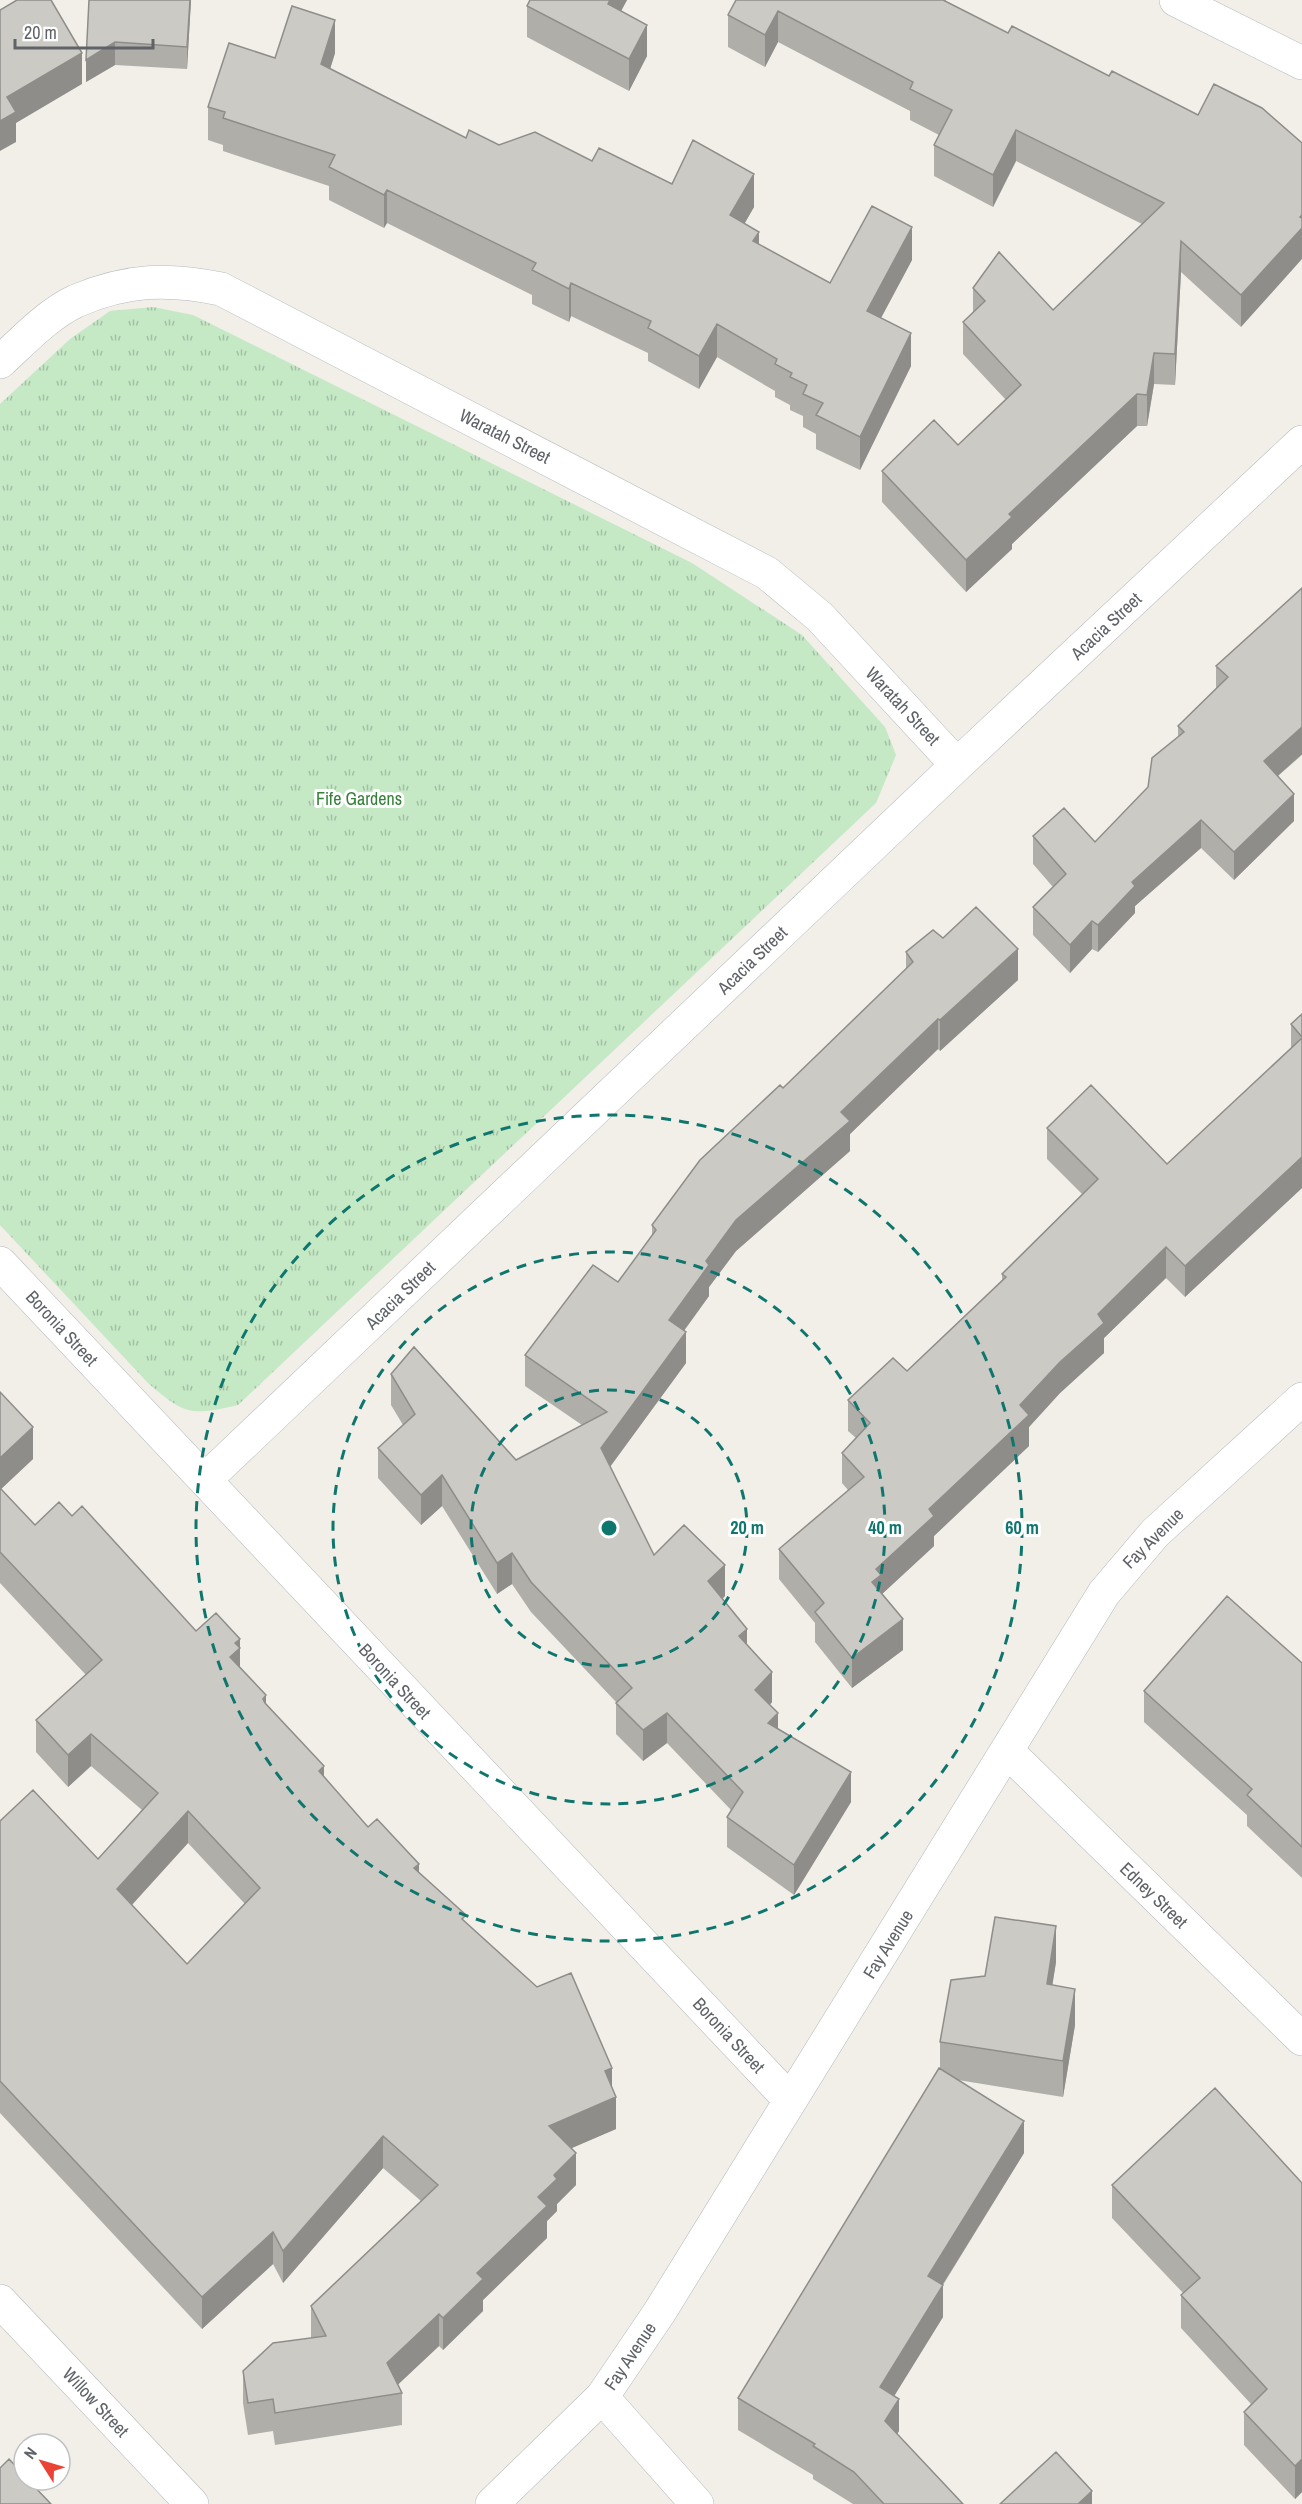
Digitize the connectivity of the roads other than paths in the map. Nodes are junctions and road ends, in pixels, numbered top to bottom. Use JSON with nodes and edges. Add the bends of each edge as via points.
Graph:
{"nodes":[{"id":1,"x":1176,"y":0,"type":"edge"},
{"id":2,"x":1302,"y":63,"type":"edge"},
{"id":3,"x":0,"y":362,"type":"edge"},
{"id":4,"x":1302,"y":442,"type":"edge"},
{"id":5,"x":957,"y":765,"type":"junction"},
{"id":6,"x":0,"y":1263,"type":"edge"},
{"id":7,"x":1302,"y":1400,"type":"edge"},
{"id":8,"x":206,"y":1480,"type":"junction"},
{"id":9,"x":1007,"y":1751,"type":"junction"},
{"id":10,"x":1302,"y":2039,"type":"edge"},
{"id":11,"x":790,"y":2100,"type":"junction"},
{"id":12,"x":0,"y":2301,"type":"edge"},
{"id":13,"x":602,"y":2397,"type":"junction"},
{"id":14,"x":192,"y":2504,"type":"edge"},
{"id":15,"x":492,"y":2504,"type":"edge"},
{"id":16,"x":697,"y":2504,"type":"edge"}],
"edges":[{"from":1,"to":2,"type":"street"},
{"from":3,"to":5,"type":"street","name":"Waratah Street","via":[[75,302],[149,281],[183,281],[221,289],[767,573],[820,617]]},
{"from":4,"to":5,"type":"street","name":"Acacia Street"},
{"from":5,"to":8,"type":"street","name":"Acacia Street"},
{"from":6,"to":8,"type":"street","name":"Boronia Street"},
{"from":7,"to":9,"type":"street","name":"Fay Avenue","via":[[1125,1565],[1090,1614]]},
{"from":8,"to":11,"type":"street","name":"Boronia Street"},
{"from":9,"to":10,"type":"street","name":"Edney Street"},
{"from":9,"to":11,"type":"street","name":"Fay Avenue"},
{"from":11,"to":13,"type":"street","name":"Fay Avenue"},
{"from":12,"to":14,"type":"street","name":"Willow Street"},
{"from":13,"to":15,"type":"street","name":"Fay Avenue"},
{"from":13,"to":16,"type":"street"}]}
